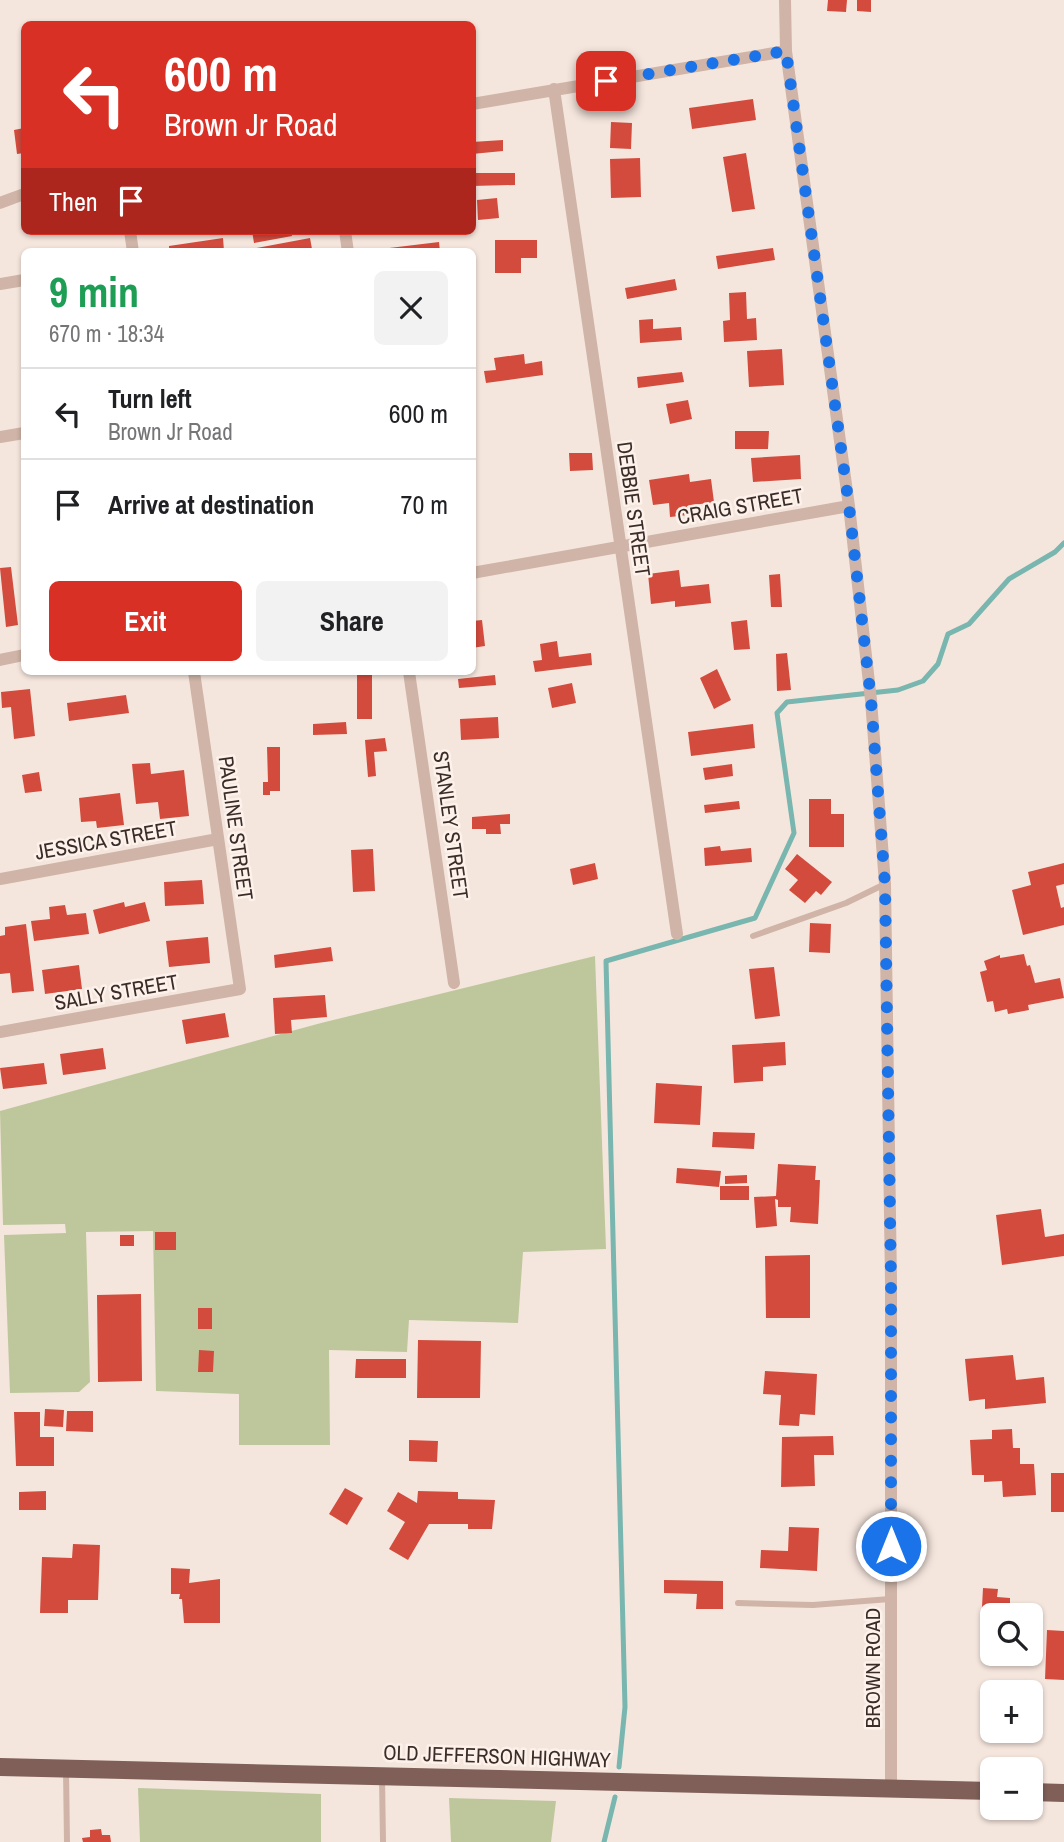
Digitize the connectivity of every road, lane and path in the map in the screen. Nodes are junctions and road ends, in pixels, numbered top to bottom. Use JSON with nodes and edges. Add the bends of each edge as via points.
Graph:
{"nodes":[{"id":1,"x":785,"y":0,"type":"edge"},
{"id":2,"x":786,"y":51,"type":"junction"},
{"id":3,"x":554,"y":89,"type":"junction"},
{"id":4,"x":476,"y":103,"type":"edge"},
{"id":5,"x":21,"y":195,"type":"edge"},
{"id":6,"x":0,"y":203,"type":"edge"},
{"id":7,"x":21,"y":280,"type":"edge"},
{"id":8,"x":0,"y":284,"type":"edge"},
{"id":9,"x":21,"y":434,"type":"edge"},
{"id":10,"x":0,"y":437,"type":"edge"},
{"id":11,"x":849,"y":506,"type":"junction"},
{"id":12,"x":620,"y":547,"type":"junction"},
{"id":13,"x":476,"y":572,"type":"edge"},
{"id":14,"x":21,"y":656,"type":"edge"},
{"id":15,"x":0,"y":660,"type":"edge"},
{"id":16,"x":194,"y":675,"type":"edge"},
{"id":17,"x":409,"y":675,"type":"edge"},
{"id":18,"x":218,"y":839,"type":"junction"},
{"id":19,"x":0,"y":879,"type":"edge"},
{"id":20,"x":885,"y":884,"type":"junction"},
{"id":21,"x":677,"y":934,"type":"dead end"},
{"id":22,"x":753,"y":936,"type":"dead end"},
{"id":23,"x":454,"y":983,"type":"dead end"},
{"id":24,"x":240,"y":989,"type":"joint"},
{"id":25,"x":0,"y":1032,"type":"edge"},
{"id":26,"x":891,"y":1599,"type":"junction"},
{"id":27,"x":738,"y":1603,"type":"dead end"},
{"id":28,"x":0,"y":1767,"type":"edge"},
{"id":29,"x":66,"y":1767,"type":"junction"},
{"id":30,"x":382,"y":1775,"type":"junction"},
{"id":31,"x":891,"y":1788,"type":"junction"},
{"id":32,"x":980,"y":1791,"type":"edge"},
{"id":33,"x":1043,"y":1792,"type":"edge"},
{"id":34,"x":1064,"y":1793,"type":"edge"},
{"id":35,"x":68,"y":1842,"type":"edge"},
{"id":36,"x":383,"y":1842,"type":"edge"}],
"edges":[{"from":1,"to":2,"type":"street","name":"BROWN ROAD"},
{"from":2,"to":3,"type":"street"},
{"from":2,"to":11,"type":"street","name":"BROWN ROAD"},
{"from":3,"to":4,"type":"street"},
{"from":3,"to":12,"type":"street","name":"DEBBIE STREET"},
{"from":5,"to":6,"type":"street"},
{"from":7,"to":8,"type":"street"},
{"from":9,"to":10,"type":"street"},
{"from":11,"to":12,"type":"street","name":"CRAIG STREET"},
{"from":11,"to":20,"type":"street","name":"BROWN ROAD","via":[[871,700]]},
{"from":12,"to":13,"type":"street","name":"CRAIG STREET"},
{"from":12,"to":21,"type":"street","name":"DEBBIE STREET"},
{"from":14,"to":15,"type":"street"},
{"from":16,"to":18,"type":"street","name":"PAULINE STREET"},
{"from":17,"to":23,"type":"street","name":"STANLEY STREET"},
{"from":18,"to":19,"type":"street","name":"JESSICA STREET"},
{"from":18,"to":24,"type":"street","name":"PAULINE STREET"},
{"from":20,"to":22,"type":"lane","via":[[855,900]]},
{"from":20,"to":26,"type":"street","name":"BROWN ROAD"},
{"from":24,"to":25,"type":"street","name":"SALLY STREET"},
{"from":26,"to":27,"type":"lane","via":[[813,1605]]},
{"from":26,"to":31,"type":"street","name":"BROWN ROAD"},
{"from":28,"to":29,"type":"main road","name":"OLD JEFFERSON HIGHWAY"},
{"from":29,"to":30,"type":"main road","name":"OLD JEFFERSON HIGHWAY"},
{"from":29,"to":35,"type":"lane"},
{"from":30,"to":31,"type":"main road","name":"OLD JEFFERSON HIGHWAY"},
{"from":30,"to":36,"type":"lane"},
{"from":31,"to":32,"type":"main road","name":"OLD JEFFERSON HIGHWAY"},
{"from":33,"to":34,"type":"main road"}]}
